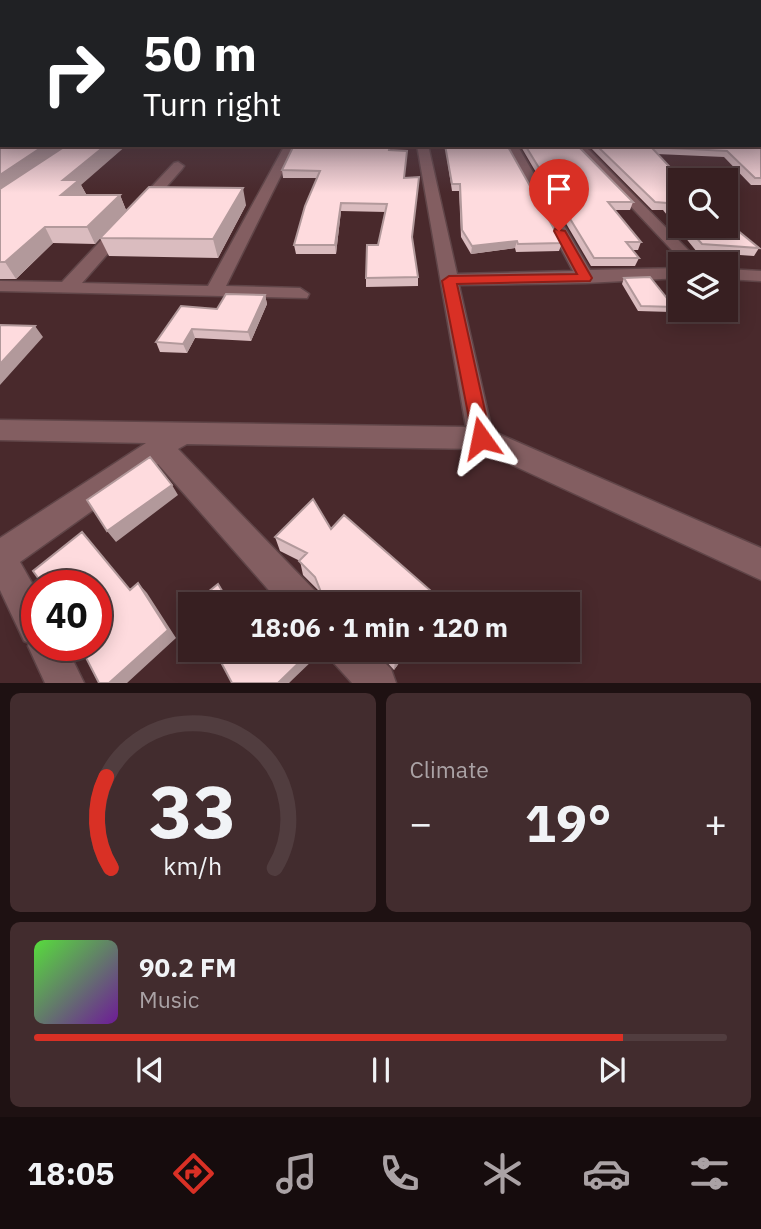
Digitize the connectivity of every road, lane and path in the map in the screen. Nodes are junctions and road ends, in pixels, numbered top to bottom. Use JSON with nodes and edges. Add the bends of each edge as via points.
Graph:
{"nodes":[{"id":1,"x":290,"y":147,"type":"edge"},
{"id":2,"x":422,"y":147,"type":"edge"},
{"id":3,"x":512,"y":147,"type":"edge"},
{"id":4,"x":580,"y":147,"type":"edge"},
{"id":5,"x":178,"y":166,"type":"dead end"},
{"id":6,"x":682,"y":252,"type":"edge"},
{"id":7,"x":668,"y":274,"type":"edge"},
{"id":8,"x":738,"y":275,"type":"edge"},
{"id":9,"x":761,"y":276,"type":"edge"},
{"id":10,"x":586,"y":278,"type":"junction"},
{"id":11,"x":449,"y":281,"type":"junction"},
{"id":12,"x":0,"y":286,"type":"edge"},
{"id":13,"x":67,"y":288,"type":"junction"},
{"id":14,"x":214,"y":292,"type":"junction"},
{"id":15,"x":300,"y":294,"type":"dead end"},
{"id":16,"x":0,"y":430,"type":"edge"},
{"id":17,"x":481,"y":438,"type":"junction"},
{"id":18,"x":171,"y":441,"type":"junction"},
{"id":19,"x":0,"y":556,"type":"edge"},
{"id":20,"x":761,"y":564,"type":"edge"},
{"id":21,"x":293,"y":592,"type":"edge"},
{"id":22,"x":21,"y":597,"type":"edge"},
{"id":23,"x":54,"y":661,"type":"edge"},
{"id":24,"x":357,"y":662,"type":"edge"},
{"id":25,"x":65,"y":683,"type":"edge"},
{"id":26,"x":377,"y":683,"type":"edge"}],
"edges":[{"from":1,"to":14,"type":"street"},
{"from":2,"to":11,"type":"street"},
{"from":3,"to":10,"type":"street"},
{"from":4,"to":6,"type":"street"},
{"from":5,"to":13,"type":"street"},
{"from":7,"to":10,"type":"street"},
{"from":8,"to":9,"type":"street"},
{"from":10,"to":11,"type":"street"},
{"from":11,"to":17,"type":"street"},
{"from":12,"to":13,"type":"street"},
{"from":13,"to":14,"type":"street"},
{"from":14,"to":15,"type":"street"},
{"from":16,"to":18,"type":"street"},
{"from":17,"to":18,"type":"street"},
{"from":17,"to":20,"type":"street"},
{"from":18,"to":19,"type":"street"},
{"from":18,"to":21,"type":"street"},
{"from":19,"to":22,"type":"street"},
{"from":23,"to":25,"type":"street"},
{"from":24,"to":26,"type":"street"}]}
